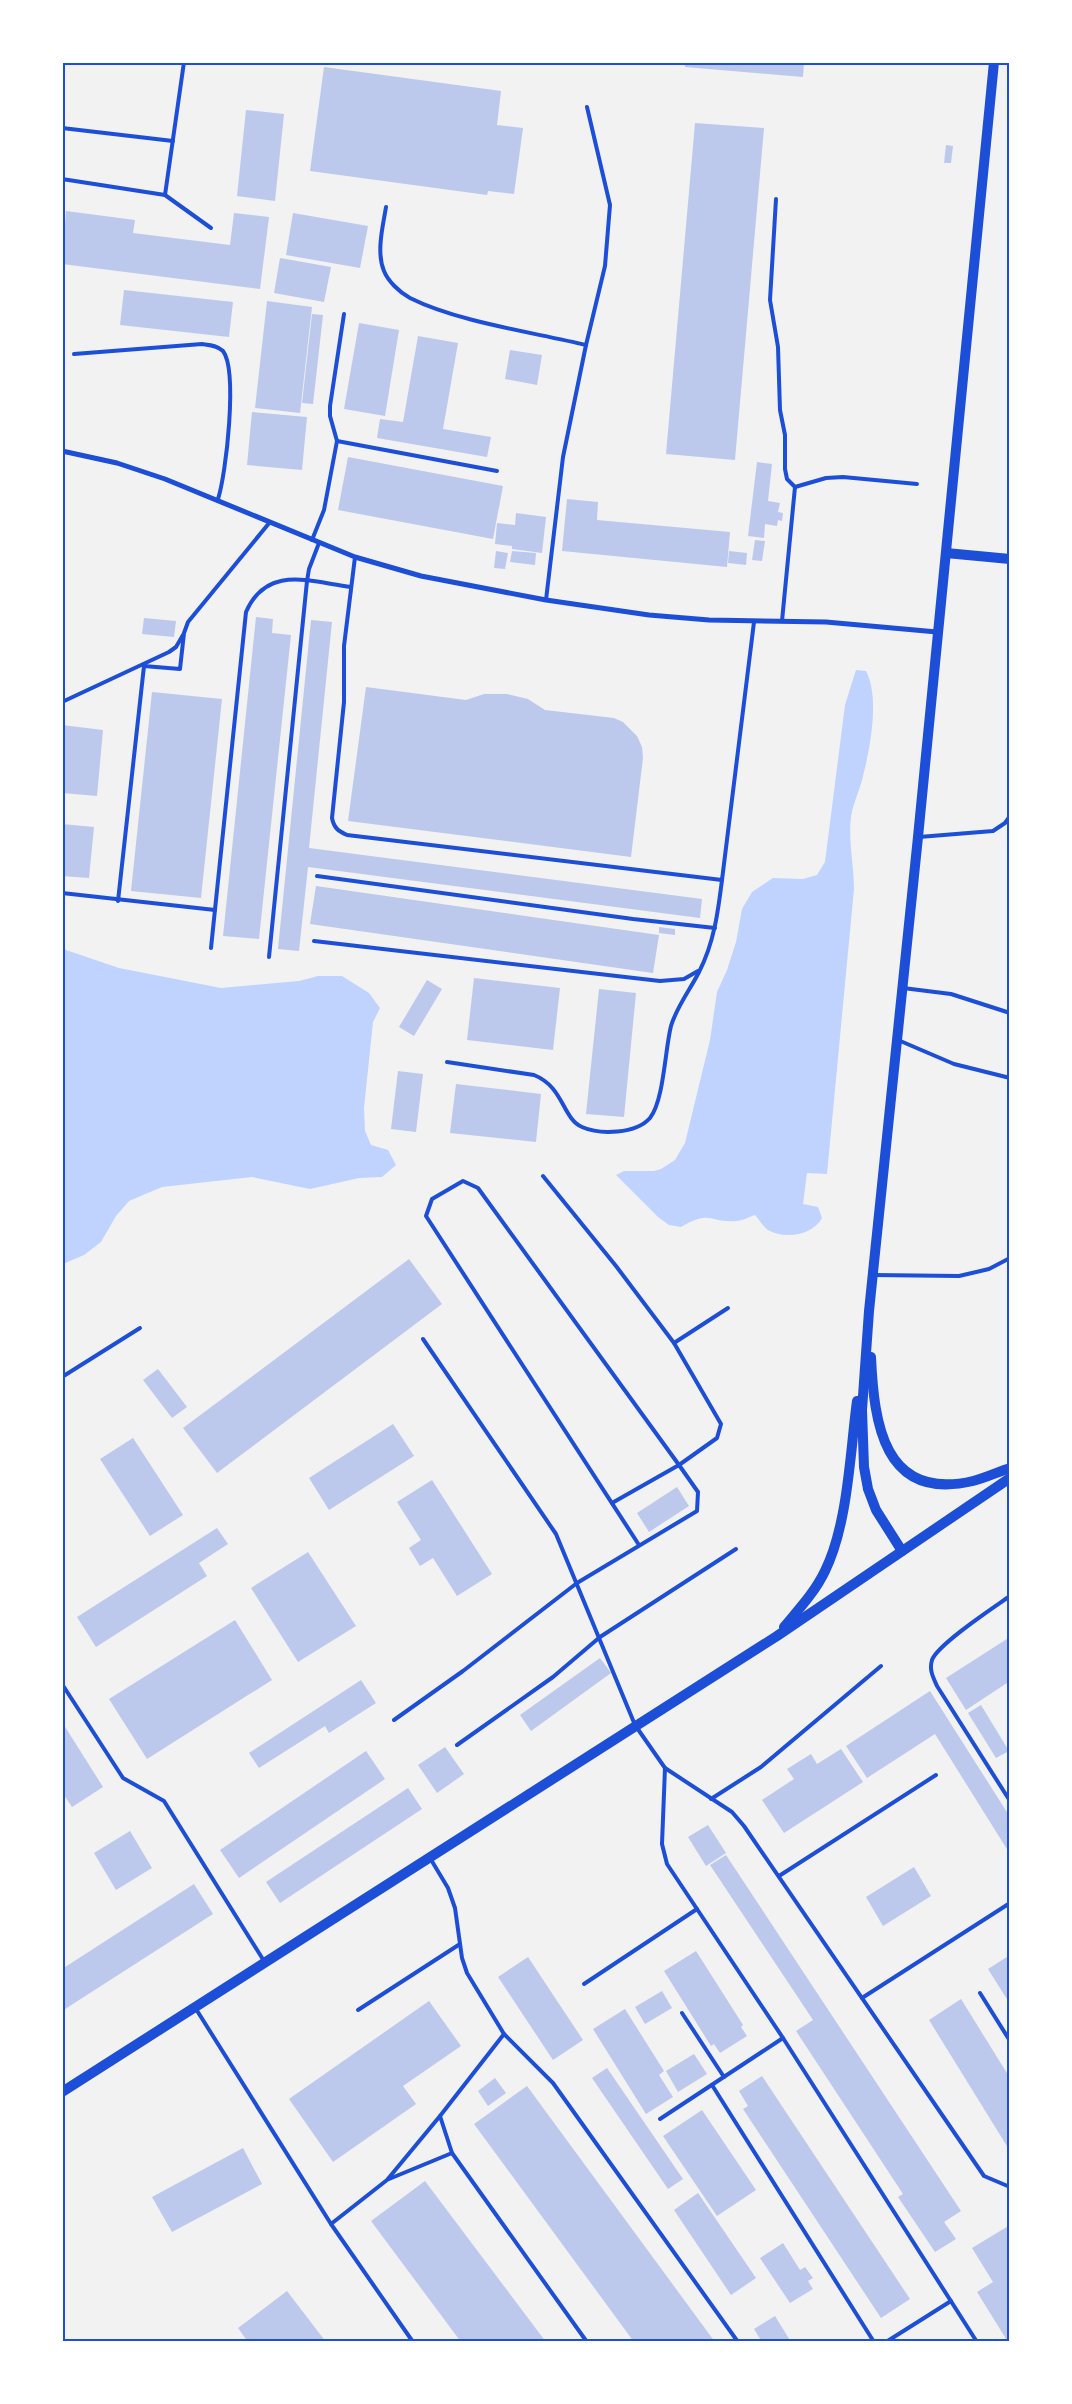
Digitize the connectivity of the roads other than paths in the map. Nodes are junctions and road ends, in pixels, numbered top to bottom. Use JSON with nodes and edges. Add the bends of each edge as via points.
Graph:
{"nodes":[{"id":1,"x":184,"y":62,"type":"edge"},
{"id":2,"x":994,"y":62,"type":"edge"},
{"id":3,"x":588,"y":107,"type":"dead end"},
{"id":4,"x":62,"y":128,"type":"edge"},
{"id":5,"x":173,"y":141,"type":"junction"},
{"id":6,"x":62,"y":179,"type":"edge"},
{"id":7,"x":165,"y":195,"type":"junction"},
{"id":8,"x":776,"y":199,"type":"dead end"},
{"id":9,"x":386,"y":207,"type":"dead end"},
{"id":10,"x":211,"y":228,"type":"dead end"},
{"id":11,"x":344,"y":314,"type":"dead end"},
{"id":12,"x":586,"y":345,"type":"junction"},
{"id":13,"x":74,"y":354,"type":"dead end"},
{"id":14,"x":337,"y":440,"type":"junction"},
{"id":15,"x":62,"y":451,"type":"edge"},
{"id":16,"x":497,"y":471,"type":"dead end"},
{"id":17,"x":917,"y":484,"type":"dead end"},
{"id":18,"x":795,"y":488,"type":"junction"},
{"id":19,"x":218,"y":499,"type":"junction"},
{"id":20,"x":271,"y":521,"type":"junction"},
{"id":21,"x":312,"y":540,"type":"junction"},
{"id":22,"x":319,"y":543,"type":"junction"},
{"id":23,"x":946,"y":553,"type":"junction"},
{"id":24,"x":355,"y":557,"type":"junction"},
{"id":25,"x":1010,"y":559,"type":"edge"},
{"id":26,"x":307,"y":582,"type":"junction"},
{"id":27,"x":351,"y":587,"type":"junction"},
{"id":28,"x":546,"y":600,"type":"junction"},
{"id":29,"x":782,"y":621,"type":"junction"},
{"id":30,"x":754,"y":622,"type":"junction"},
{"id":31,"x":184,"y":632,"type":"junction"},
{"id":32,"x":937,"y":632,"type":"junction"},
{"id":33,"x":144,"y":666,"type":"junction"},
{"id":34,"x":62,"y":702,"type":"edge"},
{"id":35,"x":1010,"y":816,"type":"edge"},
{"id":36,"x":918,"y":837,"type":"junction"},
{"id":37,"x":317,"y":876,"type":"dead end"},
{"id":38,"x":722,"y":880,"type":"junction"},
{"id":39,"x":62,"y":893,"type":"edge"},
{"id":40,"x":118,"y":901,"type":"junction"},
{"id":41,"x":215,"y":910,"type":"junction"},
{"id":42,"x":715,"y":928,"type":"junction"},
{"id":43,"x":314,"y":941,"type":"dead end"},
{"id":44,"x":211,"y":948,"type":"dead end"},
{"id":45,"x":269,"y":957,"type":"dead end"},
{"id":46,"x":700,"y":970,"type":"junction"},
{"id":47,"x":903,"y":988,"type":"junction"},
{"id":48,"x":1010,"y":1013,"type":"edge"},
{"id":49,"x":898,"y":1040,"type":"junction"},
{"id":50,"x":447,"y":1062,"type":"dead end"},
{"id":51,"x":1010,"y":1078,"type":"edge"},
{"id":52,"x":543,"y":1176,"type":"dead end"},
{"id":53,"x":1010,"y":1258,"type":"edge"},
{"id":54,"x":873,"y":1275,"type":"junction"},
{"id":55,"x":728,"y":1308,"type":"dead end"},
{"id":56,"x":869,"y":1311,"type":"junction"},
{"id":57,"x":140,"y":1328,"type":"dead end"},
{"id":58,"x":423,"y":1339,"type":"dead end"},
{"id":59,"x":674,"y":1342,"type":"junction"},
{"id":60,"x":62,"y":1377,"type":"edge"},
{"id":61,"x":679,"y":1465,"type":"junction"},
{"id":62,"x":1010,"y":1468,"type":"edge"},
{"id":63,"x":1010,"y":1478,"type":"edge"},
{"id":64,"x":612,"y":1503,"type":"junction"},
{"id":65,"x":638,"y":1546,"type":"junction"},
{"id":66,"x":736,"y":1550,"type":"dead end"},
{"id":67,"x":902,"y":1551,"type":"junction"},
{"id":68,"x":577,"y":1583,"type":"junction"},
{"id":69,"x":1010,"y":1596,"type":"edge"},
{"id":70,"x":777,"y":1636,"type":"junction"},
{"id":71,"x":600,"y":1637,"type":"junction"},
{"id":72,"x":881,"y":1666,"type":"dead end"},
{"id":73,"x":62,"y":1684,"type":"edge"},
{"id":74,"x":394,"y":1720,"type":"dead end"},
{"id":75,"x":635,"y":1726,"type":"junction"},
{"id":76,"x":457,"y":1745,"type":"dead end"},
{"id":77,"x":664,"y":1768,"type":"junction"},
{"id":78,"x":936,"y":1775,"type":"dead end"},
{"id":79,"x":711,"y":1798,"type":"junction"},
{"id":80,"x":1010,"y":1801,"type":"edge"},
{"id":81,"x":429,"y":1857,"type":"junction"},
{"id":82,"x":779,"y":1876,"type":"junction"},
{"id":83,"x":1010,"y":1903,"type":"edge"},
{"id":84,"x":697,"y":1909,"type":"junction"},
{"id":85,"x":460,"y":1944,"type":"junction"},
{"id":86,"x":265,"y":1962,"type":"junction"},
{"id":87,"x":584,"y":1984,"type":"dead end"},
{"id":88,"x":980,"y":1993,"type":"dead end"},
{"id":89,"x":862,"y":1998,"type":"junction"},
{"id":90,"x":194,"y":2007,"type":"junction"},
{"id":91,"x":358,"y":2010,"type":"dead end"},
{"id":92,"x":682,"y":2013,"type":"dead end"},
{"id":93,"x":504,"y":2034,"type":"junction"},
{"id":94,"x":783,"y":2038,"type":"junction"},
{"id":95,"x":1010,"y":2040,"type":"edge"},
{"id":96,"x":724,"y":2077,"type":"junction"},
{"id":97,"x":712,"y":2085,"type":"junction"},
{"id":98,"x":62,"y":2092,"type":"edge"},
{"id":99,"x":440,"y":2116,"type":"junction"},
{"id":100,"x":660,"y":2119,"type":"dead end"},
{"id":101,"x":452,"y":2153,"type":"junction"},
{"id":102,"x":387,"y":2180,"type":"junction"},
{"id":103,"x":1010,"y":2187,"type":"edge"},
{"id":104,"x":331,"y":2224,"type":"junction"},
{"id":105,"x":951,"y":2301,"type":"junction"},
{"id":106,"x":413,"y":2342,"type":"edge"},
{"id":107,"x":587,"y":2342,"type":"edge"},
{"id":108,"x":738,"y":2342,"type":"edge"},
{"id":109,"x":874,"y":2342,"type":"edge"},
{"id":110,"x":886,"y":2342,"type":"edge"},
{"id":111,"x":977,"y":2342,"type":"edge"}],
"edges":[{"from":1,"to":5,"type":"lane"},
{"from":2,"to":23,"type":"main road"},
{"from":3,"to":12,"type":"lane","via":[[610,205],[605,266]]},
{"from":4,"to":5,"type":"lane"},
{"from":5,"to":7,"type":"lane"},
{"from":6,"to":7,"type":"lane"},
{"from":7,"to":10,"type":"lane"},
{"from":8,"to":18,"type":"lane","via":[[770,300],[778,347],[785,469],[787,479]]},
{"from":9,"to":12,"type":"lane","via":[[380,261],[384,273],[408,297],[464,317]]},
{"from":11,"to":14,"type":"lane","via":[[330,406]]},
{"from":12,"to":28,"type":"lane","via":[[560,477]]},
{"from":13,"to":19,"type":"lane","via":[[202,344],[215,345],[223,352],[229,374],[229,427],[224,478]]},
{"from":14,"to":16,"type":"lane"},
{"from":14,"to":21,"type":"lane","via":[[324,510]]},
{"from":15,"to":19,"type":"street","via":[[117,463]]},
{"from":17,"to":18,"type":"lane","via":[[843,477],[826,478]]},
{"from":18,"to":29,"type":"lane"},
{"from":19,"to":20,"type":"street"},
{"from":20,"to":21,"type":"street"},
{"from":20,"to":31,"type":"lane","via":[[214,588]]},
{"from":21,"to":22,"type":"street"},
{"from":22,"to":24,"type":"street"},
{"from":22,"to":26,"type":"lane","via":[[310,563]]},
{"from":23,"to":25,"type":"main road"},
{"from":23,"to":32,"type":"main road"},
{"from":24,"to":27,"type":"lane"},
{"from":24,"to":28,"type":"street","via":[[421,576]]},
{"from":26,"to":27,"type":"lane"},
{"from":26,"to":41,"type":"lane","via":[[286,579],[273,582],[257,594],[246,612]]},
{"from":26,"to":45,"type":"lane"},
{"from":27,"to":38,"type":"lane","via":[[332,818],[338,832]]},
{"from":28,"to":30,"type":"street","via":[[648,615]]},
{"from":29,"to":30,"type":"street"},
{"from":29,"to":32,"type":"street"},
{"from":30,"to":38,"type":"lane"},
{"from":31,"to":33,"type":"lane","via":[[176,647]]},
{"from":31,"to":33,"type":"lane","via":[[180,668]]},
{"from":32,"to":36,"type":"main road"},
{"from":33,"to":34,"type":"lane"},
{"from":33,"to":40,"type":"lane"},
{"from":35,"to":36,"type":"lane","via":[[993,831]]},
{"from":36,"to":47,"type":"main road"},
{"from":37,"to":42,"type":"lane"},
{"from":38,"to":42,"type":"lane"},
{"from":39,"to":40,"type":"lane"},
{"from":40,"to":41,"type":"lane"},
{"from":41,"to":44,"type":"lane"},
{"from":42,"to":46,"type":"lane"},
{"from":43,"to":46,"type":"lane","via":[[660,981],[684,979]]},
{"from":46,"to":50,"type":"lane","via":[[680,1004],[672,1026],[656,1106],[650,1117],[633,1129],[582,1127],[573,1120],[547,1080],[534,1075]]},
{"from":47,"to":48,"type":"lane","via":[[951,994]]},
{"from":47,"to":49,"type":"main road"},
{"from":49,"to":51,"type":"lane","via":[[954,1064]]},
{"from":49,"to":54,"type":"main road"},
{"from":52,"to":59,"type":"lane"},
{"from":53,"to":54,"type":"lane","via":[[989,1269],[960,1276]]},
{"from":54,"to":56,"type":"main road"},
{"from":55,"to":59,"type":"lane"},
{"from":56,"to":62,"type":"main road","via":[[876,1420],[893,1459],[909,1473],[924,1480],[947,1484],[973,1481]]},
{"from":56,"to":67,"type":"main road","via":[[862,1410],[864,1467],[876,1510]]},
{"from":56,"to":70,"type":"main road","via":[[841,1525],[833,1553],[814,1591]]},
{"from":57,"to":60,"type":"lane"},
{"from":58,"to":68,"type":"lane","via":[[556,1534]]},
{"from":59,"to":61,"type":"lane","via":[[721,1424],[717,1438]]},
{"from":61,"to":64,"type":"lane"},
{"from":61,"to":64,"type":"lane","via":[[478,1188],[463,1182],[432,1199],[426,1216]]},
{"from":61,"to":65,"type":"lane","via":[[698,1492],[697,1511]]},
{"from":63,"to":67,"type":"main road"},
{"from":64,"to":65,"type":"lane"},
{"from":65,"to":68,"type":"lane"},
{"from":66,"to":71,"type":"lane"},
{"from":67,"to":70,"type":"main road"},
{"from":68,"to":71,"type":"lane"},
{"from":68,"to":74,"type":"lane","via":[[464,1671]]},
{"from":69,"to":80,"type":"lane","via":[[942,1647],[931,1668],[937,1686]]},
{"from":70,"to":75,"type":"main road"},
{"from":71,"to":75,"type":"lane"},
{"from":71,"to":76,"type":"lane","via":[[553,1677]]},
{"from":72,"to":79,"type":"lane","via":[[761,1767]]},
{"from":73,"to":86,"type":"lane","via":[[123,1778],[164,1801]]},
{"from":75,"to":77,"type":"lane"},
{"from":75,"to":81,"type":"main road"},
{"from":77,"to":79,"type":"lane"},
{"from":77,"to":84,"type":"lane","via":[[662,1844],[667,1864]]},
{"from":78,"to":82,"type":"lane"},
{"from":79,"to":82,"type":"lane","via":[[732,1812]]},
{"from":81,"to":85,"type":"lane","via":[[448,1888],[455,1908]]},
{"from":81,"to":86,"type":"main road"},
{"from":82,"to":89,"type":"lane"},
{"from":83,"to":89,"type":"lane"},
{"from":84,"to":87,"type":"lane"},
{"from":84,"to":94,"type":"lane"},
{"from":85,"to":91,"type":"lane"},
{"from":85,"to":93,"type":"lane","via":[[467,1973]]},
{"from":86,"to":90,"type":"main road"},
{"from":88,"to":95,"type":"lane"},
{"from":89,"to":103,"type":"lane","via":[[984,2176]]},
{"from":90,"to":98,"type":"main road"},
{"from":90,"to":104,"type":"lane"},
{"from":92,"to":96,"type":"lane"},
{"from":93,"to":99,"type":"lane"},
{"from":93,"to":108,"type":"lane","via":[[553,2083]]},
{"from":94,"to":96,"type":"lane"},
{"from":94,"to":105,"type":"lane"},
{"from":96,"to":97,"type":"lane"},
{"from":97,"to":100,"type":"lane"},
{"from":97,"to":109,"type":"lane"},
{"from":99,"to":101,"type":"lane"},
{"from":99,"to":102,"type":"lane"},
{"from":101,"to":102,"type":"lane"},
{"from":101,"to":107,"type":"lane"},
{"from":102,"to":104,"type":"lane"},
{"from":104,"to":106,"type":"lane"},
{"from":105,"to":110,"type":"lane"},
{"from":105,"to":111,"type":"lane"}]}
